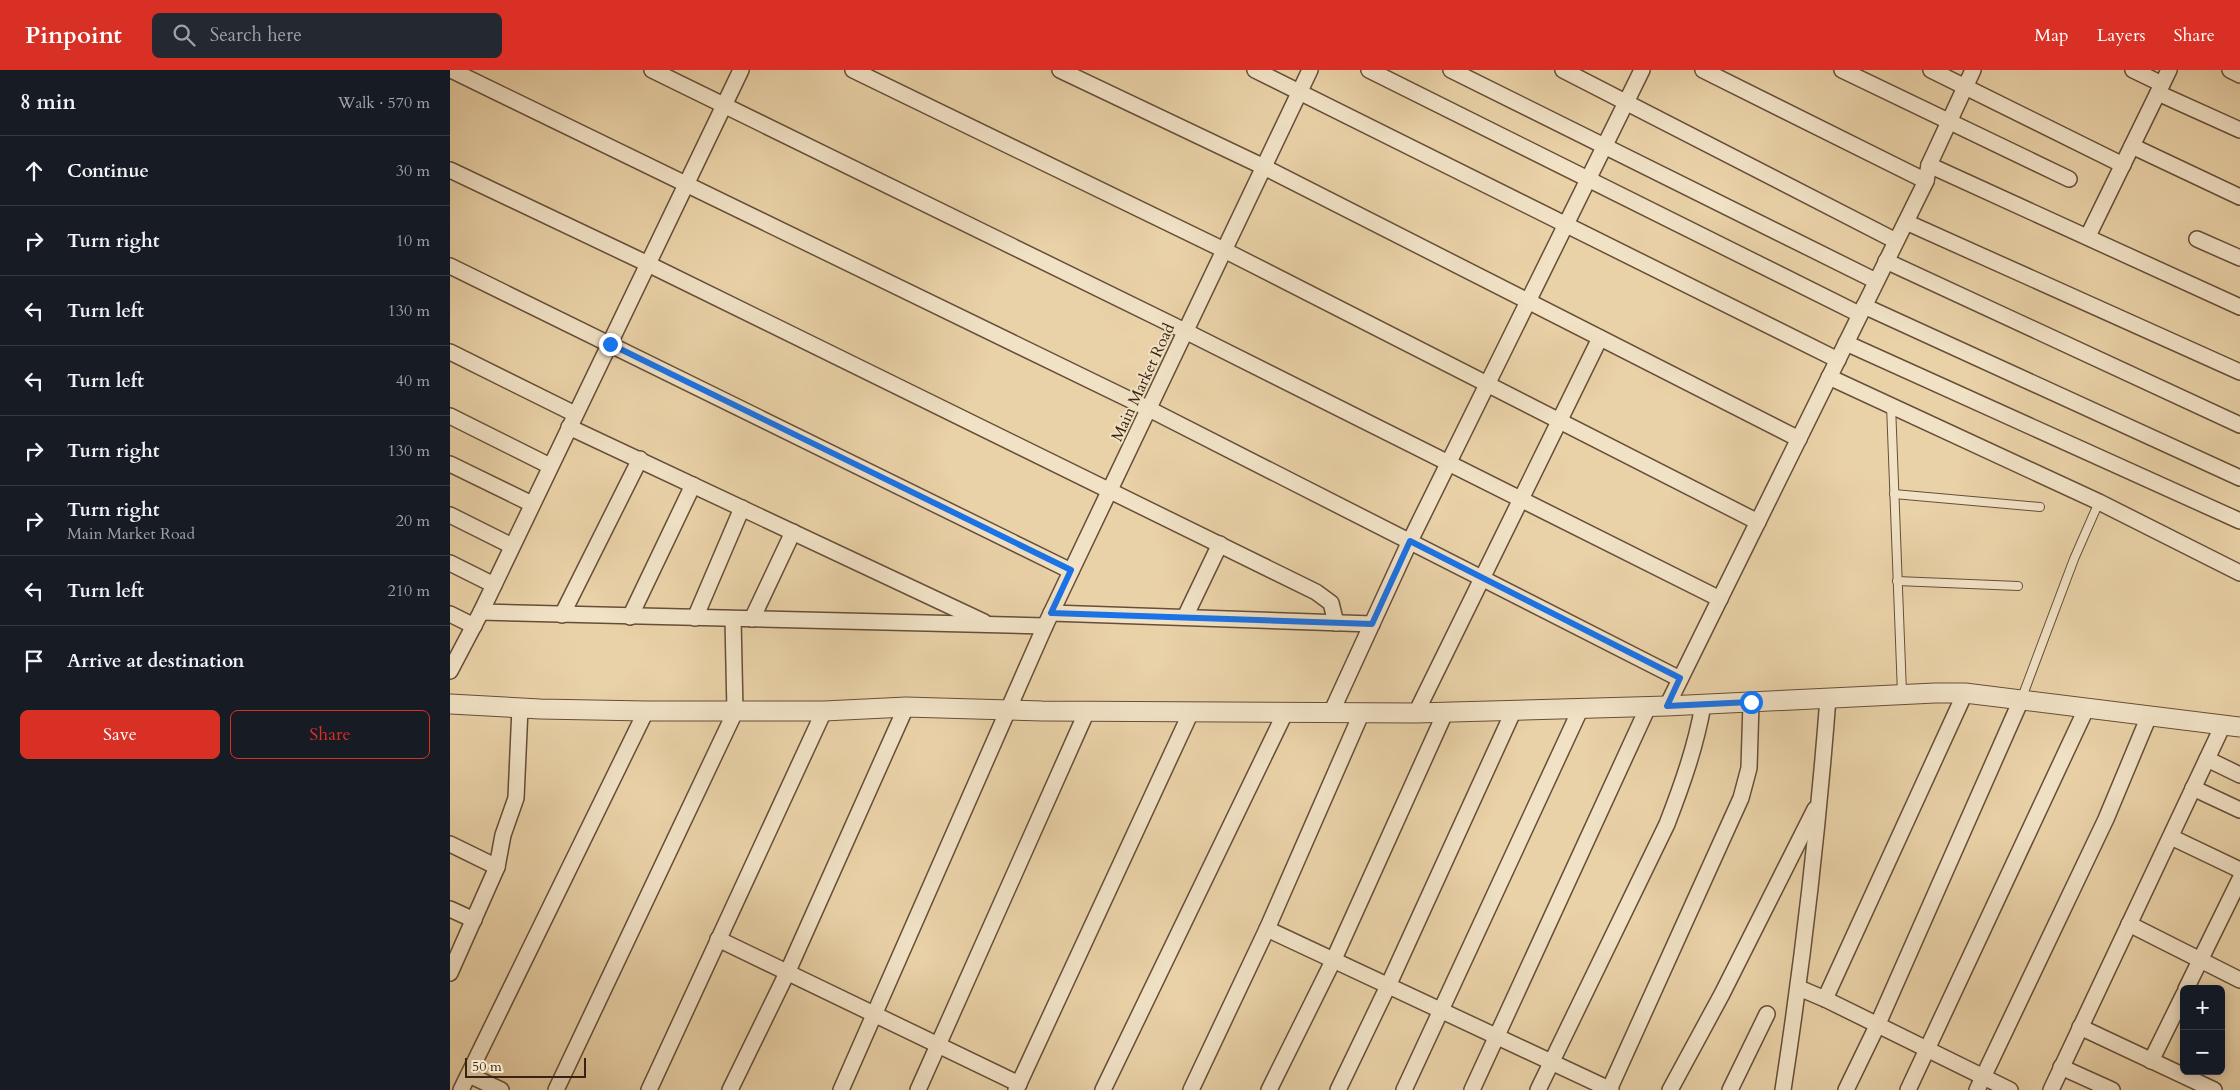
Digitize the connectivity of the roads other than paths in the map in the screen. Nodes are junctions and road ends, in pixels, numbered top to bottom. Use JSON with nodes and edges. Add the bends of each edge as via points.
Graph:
{"nodes":[{"id":1,"x":451,"y":70,"type":"edge"},
{"id":2,"x":652,"y":70,"type":"edge"},
{"id":3,"x":741,"y":70,"type":"edge"},
{"id":4,"x":853,"y":70,"type":"edge"},
{"id":5,"x":1060,"y":70,"type":"edge"},
{"id":6,"x":1255,"y":70,"type":"edge"},
{"id":7,"x":1310,"y":70,"type":"edge"},
{"id":8,"x":1368,"y":70,"type":"edge"},
{"id":9,"x":1451,"y":70,"type":"edge"},
{"id":10,"x":1563,"y":70,"type":"edge"},
{"id":11,"x":1642,"y":70,"type":"edge"},
{"id":12,"x":1702,"y":70,"type":"edge"},
{"id":13,"x":1842,"y":70,"type":"edge"},
{"id":14,"x":1931,"y":70,"type":"edge"},
{"id":15,"x":1973,"y":70,"type":"edge"},
{"id":16,"x":2133,"y":70,"type":"edge"},
{"id":17,"x":2169,"y":70,"type":"edge"},
{"id":18,"x":2230,"y":70,"type":"edge"},
{"id":19,"x":2240,"y":75,"type":"edge"},
{"id":20,"x":1965,"y":87,"type":"junction"},
{"id":21,"x":2160,"y":89,"type":"junction"},
{"id":22,"x":1300,"y":92,"type":"junction"},
{"id":23,"x":1627,"y":101,"type":"junction"},
{"id":24,"x":724,"y":106,"type":"junction"},
{"id":25,"x":1948,"y":122,"type":"junction"},
{"id":26,"x":2240,"y":130,"type":"edge"},
{"id":27,"x":1605,"y":146,"type":"junction"},
{"id":28,"x":2132,"y":146,"type":"junction"},
{"id":29,"x":1929,"y":165,"type":"junction"},
{"id":30,"x":2123,"y":165,"type":"junction"},
{"id":31,"x":1264,"y":167,"type":"junction"},
{"id":32,"x":450,"y":170,"type":"edge"},
{"id":33,"x":1590,"y":178,"type":"junction"},
{"id":34,"x":2069,"y":179,"type":"dead end"},
{"id":35,"x":1926,"y":181,"type":"junction"},
{"id":36,"x":686,"y":184,"type":"junction"},
{"id":37,"x":2240,"y":197,"type":"edge"},
{"id":38,"x":1906,"y":222,"type":"junction"},
{"id":39,"x":1566,"y":224,"type":"junction"},
{"id":40,"x":2088,"y":236,"type":"junction"},
{"id":41,"x":2196,"y":239,"type":"dead end"},
{"id":42,"x":1896,"y":241,"type":"junction"},
{"id":43,"x":1224,"y":250,"type":"junction"},
{"id":44,"x":2240,"y":258,"type":"edge"},
{"id":45,"x":1886,"y":261,"type":"junction"},
{"id":46,"x":648,"y":264,"type":"junction"},
{"id":47,"x":450,"y":266,"type":"edge"},
{"id":48,"x":1876,"y":281,"type":"junction"},
{"id":49,"x":1528,"y":302,"type":"junction"},
{"id":50,"x":2240,"y":307,"type":"edge"},
{"id":51,"x":1861,"y":310,"type":"junction"},
{"id":52,"x":1186,"y":331,"type":"junction"},
{"id":53,"x":1600,"y":338,"type":"junction"},
{"id":54,"x":1846,"y":343,"type":"junction"},
{"id":55,"x":610,"y":344,"type":"junction"},
{"id":56,"x":450,"y":352,"type":"edge"},
{"id":57,"x":1838,"y":360,"type":"junction"},
{"id":58,"x":2240,"y":372,"type":"edge"},
{"id":59,"x":1829,"y":377,"type":"junction"},
{"id":60,"x":1488,"y":384,"type":"junction"},
{"id":61,"x":1892,"y":405,"type":"junction"},
{"id":62,"x":1148,"y":409,"type":"junction"},
{"id":63,"x":450,"y":416,"type":"edge"},
{"id":64,"x":572,"y":420,"type":"junction"},
{"id":65,"x":1560,"y":421,"type":"junction"},
{"id":66,"x":2240,"y":425,"type":"edge"},
{"id":67,"x":1799,"y":438,"type":"junction"},
{"id":68,"x":640,"y":459,"type":"junction"},
{"id":69,"x":450,"y":464,"type":"edge"},
{"id":70,"x":1449,"y":464,"type":"junction"},
{"id":71,"x":550,"y":466,"type":"junction"},
{"id":72,"x":2240,"y":478,"type":"edge"},
{"id":73,"x":693,"y":485,"type":"junction"},
{"id":74,"x":1110,"y":490,"type":"junction"},
{"id":75,"x":1894,"y":494,"type":"junction"},
{"id":76,"x":1521,"y":500,"type":"junction"},
{"id":77,"x":2100,"y":502,"type":"junction"},
{"id":78,"x":532,"y":504,"type":"junction"},
{"id":79,"x":2040,"y":507,"type":"dead end"},
{"id":80,"x":742,"y":508,"type":"junction"},
{"id":81,"x":450,"y":515,"type":"edge"},
{"id":82,"x":2240,"y":521,"type":"edge"},
{"id":83,"x":1758,"y":522,"type":"junction"},
{"id":84,"x":793,"y":532,"type":"junction"},
{"id":85,"x":1410,"y":541,"type":"junction"},
{"id":86,"x":1220,"y":544,"type":"junction"},
{"id":87,"x":512,"y":546,"type":"junction"},
{"id":88,"x":450,"y":563,"type":"edge"},
{"id":89,"x":1071,"y":570,"type":"junction"},
{"id":90,"x":2240,"y":573,"type":"edge"},
{"id":91,"x":1482,"y":578,"type":"junction"},
{"id":92,"x":1897,"y":581,"type":"junction"},
{"id":93,"x":494,"y":585,"type":"junction"},
{"id":94,"x":2018,"y":586,"type":"dead end"},
{"id":95,"x":1720,"y":599,"type":"junction"},
{"id":96,"x":481,"y":612,"type":"junction"},
{"id":97,"x":450,"y":614,"type":"edge"},
{"id":98,"x":562,"y":615,"type":"junction"},
{"id":99,"x":630,"y":616,"type":"junction"},
{"id":100,"x":1185,"y":617,"type":"junction"},
{"id":101,"x":695,"y":618,"type":"junction"},
{"id":102,"x":733,"y":619,"type":"junction"},
{"id":103,"x":752,"y":619,"type":"junction"},
{"id":104,"x":1048,"y":620,"type":"junction"},
{"id":105,"x":1336,"y":623,"type":"junction"},
{"id":106,"x":989,"y":624,"type":"junction"},
{"id":107,"x":1372,"y":624,"type":"junction"},
{"id":108,"x":474,"y":626,"type":"junction"},
{"id":109,"x":450,"y":671,"type":"edge"},
{"id":110,"x":1680,"y":678,"type":"junction"},
{"id":111,"x":1902,"y":693,"type":"junction"},
{"id":112,"x":1965,"y":693,"type":"junction"},
{"id":113,"x":1828,"y":698,"type":"junction"},
{"id":114,"x":2021,"y":700,"type":"junction"},
{"id":115,"x":1751,"y":702,"type":"junction"},
{"id":116,"x":450,"y":704,"type":"edge"},
{"id":117,"x":1703,"y":705,"type":"junction"},
{"id":118,"x":1667,"y":706,"type":"junction"},
{"id":119,"x":906,"y":707,"type":"junction"},
{"id":120,"x":1648,"y":707,"type":"junction"},
{"id":121,"x":2087,"y":707,"type":"junction"},
{"id":122,"x":520,"y":708,"type":"junction"},
{"id":123,"x":1008,"y":709,"type":"junction"},
{"id":124,"x":824,"y":710,"type":"junction"},
{"id":125,"x":1580,"y":710,"type":"junction"},
{"id":126,"x":646,"y":711,"type":"junction"},
{"id":127,"x":1087,"y":711,"type":"junction"},
{"id":128,"x":735,"y":712,"type":"junction"},
{"id":129,"x":1192,"y":712,"type":"junction"},
{"id":130,"x":1362,"y":712,"type":"junction"},
{"id":131,"x":1445,"y":712,"type":"junction"},
{"id":132,"x":1513,"y":712,"type":"junction"},
{"id":133,"x":1285,"y":713,"type":"junction"},
{"id":134,"x":1330,"y":713,"type":"junction"},
{"id":135,"x":1416,"y":713,"type":"junction"},
{"id":136,"x":2149,"y":716,"type":"junction"},
{"id":137,"x":2232,"y":726,"type":"edge"},
{"id":138,"x":2207,"y":759,"type":"junction"},
{"id":139,"x":2240,"y":775,"type":"edge"},
{"id":140,"x":2193,"y":788,"type":"junction"},
{"id":141,"x":1820,"y":799,"type":"junction"},
{"id":142,"x":2240,"y":810,"type":"edge"},
{"id":143,"x":2171,"y":837,"type":"junction"},
{"id":144,"x":450,"y":844,"type":"edge"},
{"id":145,"x":497,"y":867,"type":"junction"},
{"id":146,"x":2240,"y":870,"type":"edge"},
{"id":147,"x":2240,"y":879,"type":"edge"},
{"id":148,"x":450,"y":909,"type":"edge"},
{"id":149,"x":474,"y":920,"type":"junction"},
{"id":150,"x":2129,"y":924,"type":"junction"},
{"id":151,"x":1268,"y":929,"type":"junction"},
{"id":152,"x":718,"y":939,"type":"junction"},
{"id":153,"x":1334,"y":960,"type":"junction"},
{"id":154,"x":2200,"y":961,"type":"junction"},
{"id":155,"x":788,"y":971,"type":"junction"},
{"id":156,"x":450,"y":972,"type":"edge"},
{"id":157,"x":2240,"y":980,"type":"edge"},
{"id":158,"x":2188,"y":985,"type":"edge"},
{"id":159,"x":1388,"y":986,"type":"junction"},
{"id":160,"x":1799,"y":988,"type":"junction"},
{"id":161,"x":1825,"y":999,"type":"junction"},
{"id":162,"x":2180,"y":1002,"type":"edge"},
{"id":163,"x":1441,"y":1011,"type":"junction"},
{"id":164,"x":875,"y":1014,"type":"junction"},
{"id":165,"x":1766,"y":1014,"type":"dead end"},
{"id":166,"x":1877,"y":1026,"type":"junction"},
{"id":167,"x":2080,"y":1027,"type":"junction"},
{"id":168,"x":1498,"y":1036,"type":"junction"},
{"id":169,"x":938,"y":1046,"type":"junction"},
{"id":170,"x":1926,"y":1050,"type":"junction"},
{"id":171,"x":1552,"y":1061,"type":"junction"},
{"id":172,"x":2152,"y":1061,"type":"junction"},
{"id":173,"x":2061,"y":1067,"type":"junction"},
{"id":174,"x":469,"y":1075,"type":"junction"},
{"id":175,"x":1980,"y":1084,"type":"edge"},
{"id":176,"x":1017,"y":1087,"type":"edge"},
{"id":177,"x":462,"y":1090,"type":"edge"},
{"id":178,"x":501,"y":1090,"type":"edge"},
{"id":179,"x":556,"y":1090,"type":"edge"},
{"id":180,"x":649,"y":1090,"type":"edge"},
{"id":181,"x":730,"y":1090,"type":"edge"},
{"id":182,"x":841,"y":1090,"type":"edge"},
{"id":183,"x":918,"y":1090,"type":"edge"},
{"id":184,"x":1103,"y":1090,"type":"edge"},
{"id":185,"x":1191,"y":1090,"type":"edge"},
{"id":186,"x":1269,"y":1090,"type":"edge"},
{"id":187,"x":1338,"y":1090,"type":"edge"},
{"id":188,"x":1404,"y":1090,"type":"edge"},
{"id":189,"x":1472,"y":1090,"type":"edge"},
{"id":190,"x":1538,"y":1090,"type":"edge"},
{"id":191,"x":1610,"y":1090,"type":"edge"},
{"id":192,"x":1670,"y":1090,"type":"edge"},
{"id":193,"x":1730,"y":1090,"type":"edge"},
{"id":194,"x":1783,"y":1090,"type":"edge"},
{"id":195,"x":1846,"y":1090,"type":"edge"},
{"id":196,"x":1908,"y":1090,"type":"edge"},
{"id":197,"x":2010,"y":1090,"type":"edge"},
{"id":198,"x":2050,"y":1090,"type":"edge"},
{"id":199,"x":2112,"y":1090,"type":"edge"},
{"id":200,"x":2214,"y":1090,"type":"edge"}],
"edges":[{"from":1,"to":36,"type":"street"},
{"from":2,"to":24,"type":"street"},
{"from":3,"to":24,"type":"street"},
{"from":4,"to":43,"type":"street"},
{"from":5,"to":31,"type":"street"},
{"from":6,"to":22,"type":"street"},
{"from":7,"to":22,"type":"street","name":"Main Market Road"},
{"from":8,"to":33,"type":"street"},
{"from":9,"to":27,"type":"street"},
{"from":10,"to":23,"type":"street"},
{"from":11,"to":23,"type":"street"},
{"from":12,"to":35,"type":"street"},
{"from":13,"to":25,"type":"street"},
{"from":14,"to":20,"type":"street"},
{"from":15,"to":20,"type":"street"},
{"from":16,"to":21,"type":"street"},
{"from":17,"to":21,"type":"street"},
{"from":18,"to":19,"type":"street"},
{"from":20,"to":25,"type":"street"},
{"from":20,"to":30,"type":"street"},
{"from":21,"to":26,"type":"street"},
{"from":21,"to":28,"type":"street"},
{"from":22,"to":31,"type":"street","name":"Main Market Road"},
{"from":22,"to":39,"type":"street"},
{"from":23,"to":27,"type":"street"},
{"from":23,"to":42,"type":"street"},
{"from":24,"to":36,"type":"street"},
{"from":24,"to":52,"type":"street"},
{"from":25,"to":29,"type":"street"},
{"from":25,"to":34,"type":"street"},
{"from":27,"to":33,"type":"street"},
{"from":27,"to":48,"type":"street"},
{"from":28,"to":30,"type":"street"},
{"from":28,"to":37,"type":"street"},
{"from":29,"to":35,"type":"street"},
{"from":29,"to":40,"type":"street"},
{"from":30,"to":40,"type":"street"},
{"from":31,"to":43,"type":"street","name":"Main Market Road"},
{"from":31,"to":49,"type":"street"},
{"from":32,"to":46,"type":"street"},
{"from":33,"to":39,"type":"street"},
{"from":33,"to":51,"type":"street"},
{"from":35,"to":38,"type":"street"},
{"from":36,"to":46,"type":"street"},
{"from":36,"to":62,"type":"street"},
{"from":38,"to":42,"type":"street"},
{"from":38,"to":58,"type":"street"},
{"from":39,"to":49,"type":"street"},
{"from":39,"to":57,"type":"street"},
{"from":40,"to":50,"type":"street"},
{"from":41,"to":44,"type":"street"},
{"from":42,"to":45,"type":"street"},
{"from":43,"to":52,"type":"street","name":"Main Market Road"},
{"from":43,"to":60,"type":"street"},
{"from":45,"to":48,"type":"street"},
{"from":45,"to":66,"type":"street"},
{"from":46,"to":55,"type":"street"},
{"from":46,"to":74,"type":"street"},
{"from":47,"to":55,"type":"street"},
{"from":48,"to":51,"type":"street"},
{"from":49,"to":53,"type":"street"},
{"from":49,"to":60,"type":"street"},
{"from":51,"to":54,"type":"street"},
{"from":51,"to":72,"type":"street"},
{"from":52,"to":62,"type":"street","name":"Main Market Road"},
{"from":52,"to":70,"type":"street"},
{"from":53,"to":65,"type":"street"},
{"from":53,"to":67,"type":"street"},
{"from":54,"to":57,"type":"street"},
{"from":54,"to":82,"type":"street"},
{"from":55,"to":64,"type":"street"},
{"from":55,"to":89,"type":"street"},
{"from":56,"to":64,"type":"street"},
{"from":57,"to":59,"type":"street"},
{"from":59,"to":61,"type":"street"},
{"from":59,"to":67,"type":"street"},
{"from":60,"to":65,"type":"street"},
{"from":60,"to":70,"type":"street"},
{"from":61,"to":75,"type":"lane"},
{"from":61,"to":77,"type":"street"},
{"from":62,"to":74,"type":"street","name":"Main Market Road"},
{"from":62,"to":85,"type":"street"},
{"from":63,"to":71,"type":"street"},
{"from":64,"to":68,"type":"street"},
{"from":64,"to":71,"type":"street"},
{"from":65,"to":76,"type":"street"},
{"from":65,"to":83,"type":"street"},
{"from":67,"to":83,"type":"street"},
{"from":68,"to":73,"type":"street"},
{"from":68,"to":98,"type":"street"},
{"from":69,"to":78,"type":"street"},
{"from":70,"to":76,"type":"street"},
{"from":70,"to":85,"type":"street"},
{"from":71,"to":78,"type":"street"},
{"from":73,"to":80,"type":"street"},
{"from":73,"to":99,"type":"street"},
{"from":74,"to":86,"type":"street"},
{"from":74,"to":89,"type":"street","name":"Main Market Road"},
{"from":75,"to":79,"type":"lane"},
{"from":75,"to":92,"type":"lane"},
{"from":76,"to":91,"type":"street"},
{"from":76,"to":95,"type":"street"},
{"from":77,"to":90,"type":"street"},
{"from":77,"to":114,"type":"lane","via":[[2057,600]]},
{"from":78,"to":87,"type":"street"},
{"from":80,"to":84,"type":"street"},
{"from":80,"to":101,"type":"street"},
{"from":81,"to":87,"type":"street"},
{"from":83,"to":95,"type":"street"},
{"from":84,"to":103,"type":"street"},
{"from":84,"to":106,"type":"street"},
{"from":85,"to":91,"type":"street"},
{"from":85,"to":107,"type":"street"},
{"from":86,"to":100,"type":"street"},
{"from":86,"to":105,"type":"street","via":[[1326,598],[1334,610]]},
{"from":87,"to":93,"type":"street"},
{"from":88,"to":93,"type":"street"},
{"from":89,"to":104,"type":"street","name":"Main Market Road"},
{"from":91,"to":110,"type":"street"},
{"from":91,"to":135,"type":"street"},
{"from":92,"to":94,"type":"lane"},
{"from":92,"to":111,"type":"lane"},
{"from":93,"to":96,"type":"street"},
{"from":95,"to":110,"type":"street"},
{"from":96,"to":98,"type":"street"},
{"from":96,"to":108,"type":"street"},
{"from":97,"to":108,"type":"street"},
{"from":98,"to":99,"type":"street"},
{"from":99,"to":101,"type":"street"},
{"from":100,"to":104,"type":"street"},
{"from":100,"to":105,"type":"street"},
{"from":101,"to":102,"type":"street"},
{"from":102,"to":103,"type":"street"},
{"from":102,"to":128,"type":"street"},
{"from":103,"to":106,"type":"street"},
{"from":104,"to":106,"type":"street"},
{"from":104,"to":123,"type":"street","name":"Main Market Road"},
{"from":105,"to":107,"type":"street"},
{"from":107,"to":134,"type":"street"},
{"from":108,"to":109,"type":"street"},
{"from":110,"to":118,"type":"street"},
{"from":111,"to":112,"type":"street"},
{"from":111,"to":113,"type":"street"},
{"from":112,"to":114,"type":"street"},
{"from":112,"to":161,"type":"street"},
{"from":113,"to":115,"type":"street"},
{"from":113,"to":141,"type":"street"},
{"from":114,"to":121,"type":"street"},
{"from":114,"to":166,"type":"street"},
{"from":115,"to":117,"type":"street"},
{"from":115,"to":191,"type":"street","via":[[1749,768],[1741,798]]},
{"from":116,"to":122,"type":"street"},
{"from":117,"to":118,"type":"street"},
{"from":117,"to":171,"type":"street","via":[[1684,780],[1667,824]]},
{"from":118,"to":120,"type":"street"},
{"from":119,"to":123,"type":"street"},
{"from":119,"to":124,"type":"street"},
{"from":119,"to":155,"type":"street"},
{"from":120,"to":125,"type":"street"},
{"from":120,"to":168,"type":"street"},
{"from":121,"to":136,"type":"street"},
{"from":121,"to":170,"type":"street"},
{"from":122,"to":126,"type":"street"},
{"from":122,"to":145,"type":"street","via":[[516,798],[503,835]]},
{"from":123,"to":127,"type":"street"},
{"from":123,"to":164,"type":"street","name":"Main Market Road"},
{"from":124,"to":128,"type":"street"},
{"from":124,"to":152,"type":"street"},
{"from":125,"to":132,"type":"street"},
{"from":125,"to":163,"type":"street"},
{"from":126,"to":128,"type":"street"},
{"from":126,"to":174,"type":"street"},
{"from":127,"to":129,"type":"street"},
{"from":127,"to":169,"type":"street"},
{"from":128,"to":179,"type":"street"},
{"from":129,"to":133,"type":"street"},
{"from":129,"to":176,"type":"street"},
{"from":130,"to":134,"type":"street"},
{"from":130,"to":135,"type":"street"},
{"from":130,"to":151,"type":"street"},
{"from":131,"to":132,"type":"street"},
{"from":131,"to":135,"type":"street"},
{"from":131,"to":153,"type":"street"},
{"from":132,"to":159,"type":"street"},
{"from":133,"to":134,"type":"street"},
{"from":133,"to":184,"type":"street"},
{"from":136,"to":137,"type":"street"},
{"from":136,"to":175,"type":"street","via":[[2106,819]]},
{"from":137,"to":138,"type":"street"},
{"from":138,"to":139,"type":"street"},
{"from":138,"to":140,"type":"street"},
{"from":140,"to":142,"type":"street"},
{"from":140,"to":143,"type":"street"},
{"from":141,"to":160,"type":"street"},
{"from":141,"to":192,"type":"street"},
{"from":143,"to":146,"type":"street"},
{"from":143,"to":150,"type":"street"},
{"from":144,"to":145,"type":"street"},
{"from":145,"to":149,"type":"street"},
{"from":147,"to":154,"type":"street"},
{"from":148,"to":149,"type":"street"},
{"from":149,"to":156,"type":"street"},
{"from":150,"to":154,"type":"street"},
{"from":150,"to":167,"type":"street"},
{"from":151,"to":153,"type":"street"},
{"from":151,"to":185,"type":"street"},
{"from":152,"to":155,"type":"street"},
{"from":152,"to":180,"type":"street"},
{"from":153,"to":159,"type":"street"},
{"from":153,"to":186,"type":"street"},
{"from":154,"to":157,"type":"street"},
{"from":154,"to":158,"type":"street"},
{"from":155,"to":164,"type":"street"},
{"from":155,"to":181,"type":"street"},
{"from":159,"to":163,"type":"street"},
{"from":159,"to":187,"type":"street"},
{"from":160,"to":161,"type":"street"},
{"from":160,"to":194,"type":"street"},
{"from":161,"to":166,"type":"street"},
{"from":162,"to":172,"type":"street"},
{"from":163,"to":168,"type":"street"},
{"from":163,"to":188,"type":"street"},
{"from":164,"to":169,"type":"street"},
{"from":164,"to":182,"type":"street","name":"Main Market Road"},
{"from":165,"to":193,"type":"street"},
{"from":166,"to":170,"type":"street"},
{"from":166,"to":195,"type":"street"},
{"from":167,"to":172,"type":"street"},
{"from":167,"to":173,"type":"street"},
{"from":168,"to":171,"type":"street"},
{"from":168,"to":189,"type":"street"},
{"from":169,"to":176,"type":"street"},
{"from":169,"to":183,"type":"street"},
{"from":170,"to":175,"type":"street"},
{"from":170,"to":196,"type":"street"},
{"from":171,"to":190,"type":"street"},
{"from":171,"to":191,"type":"street"},
{"from":172,"to":200,"type":"street"},
{"from":173,"to":198,"type":"street"},
{"from":173,"to":199,"type":"street"},
{"from":174,"to":177,"type":"street"},
{"from":174,"to":178,"type":"street"},
{"from":175,"to":197,"type":"street"}]}
